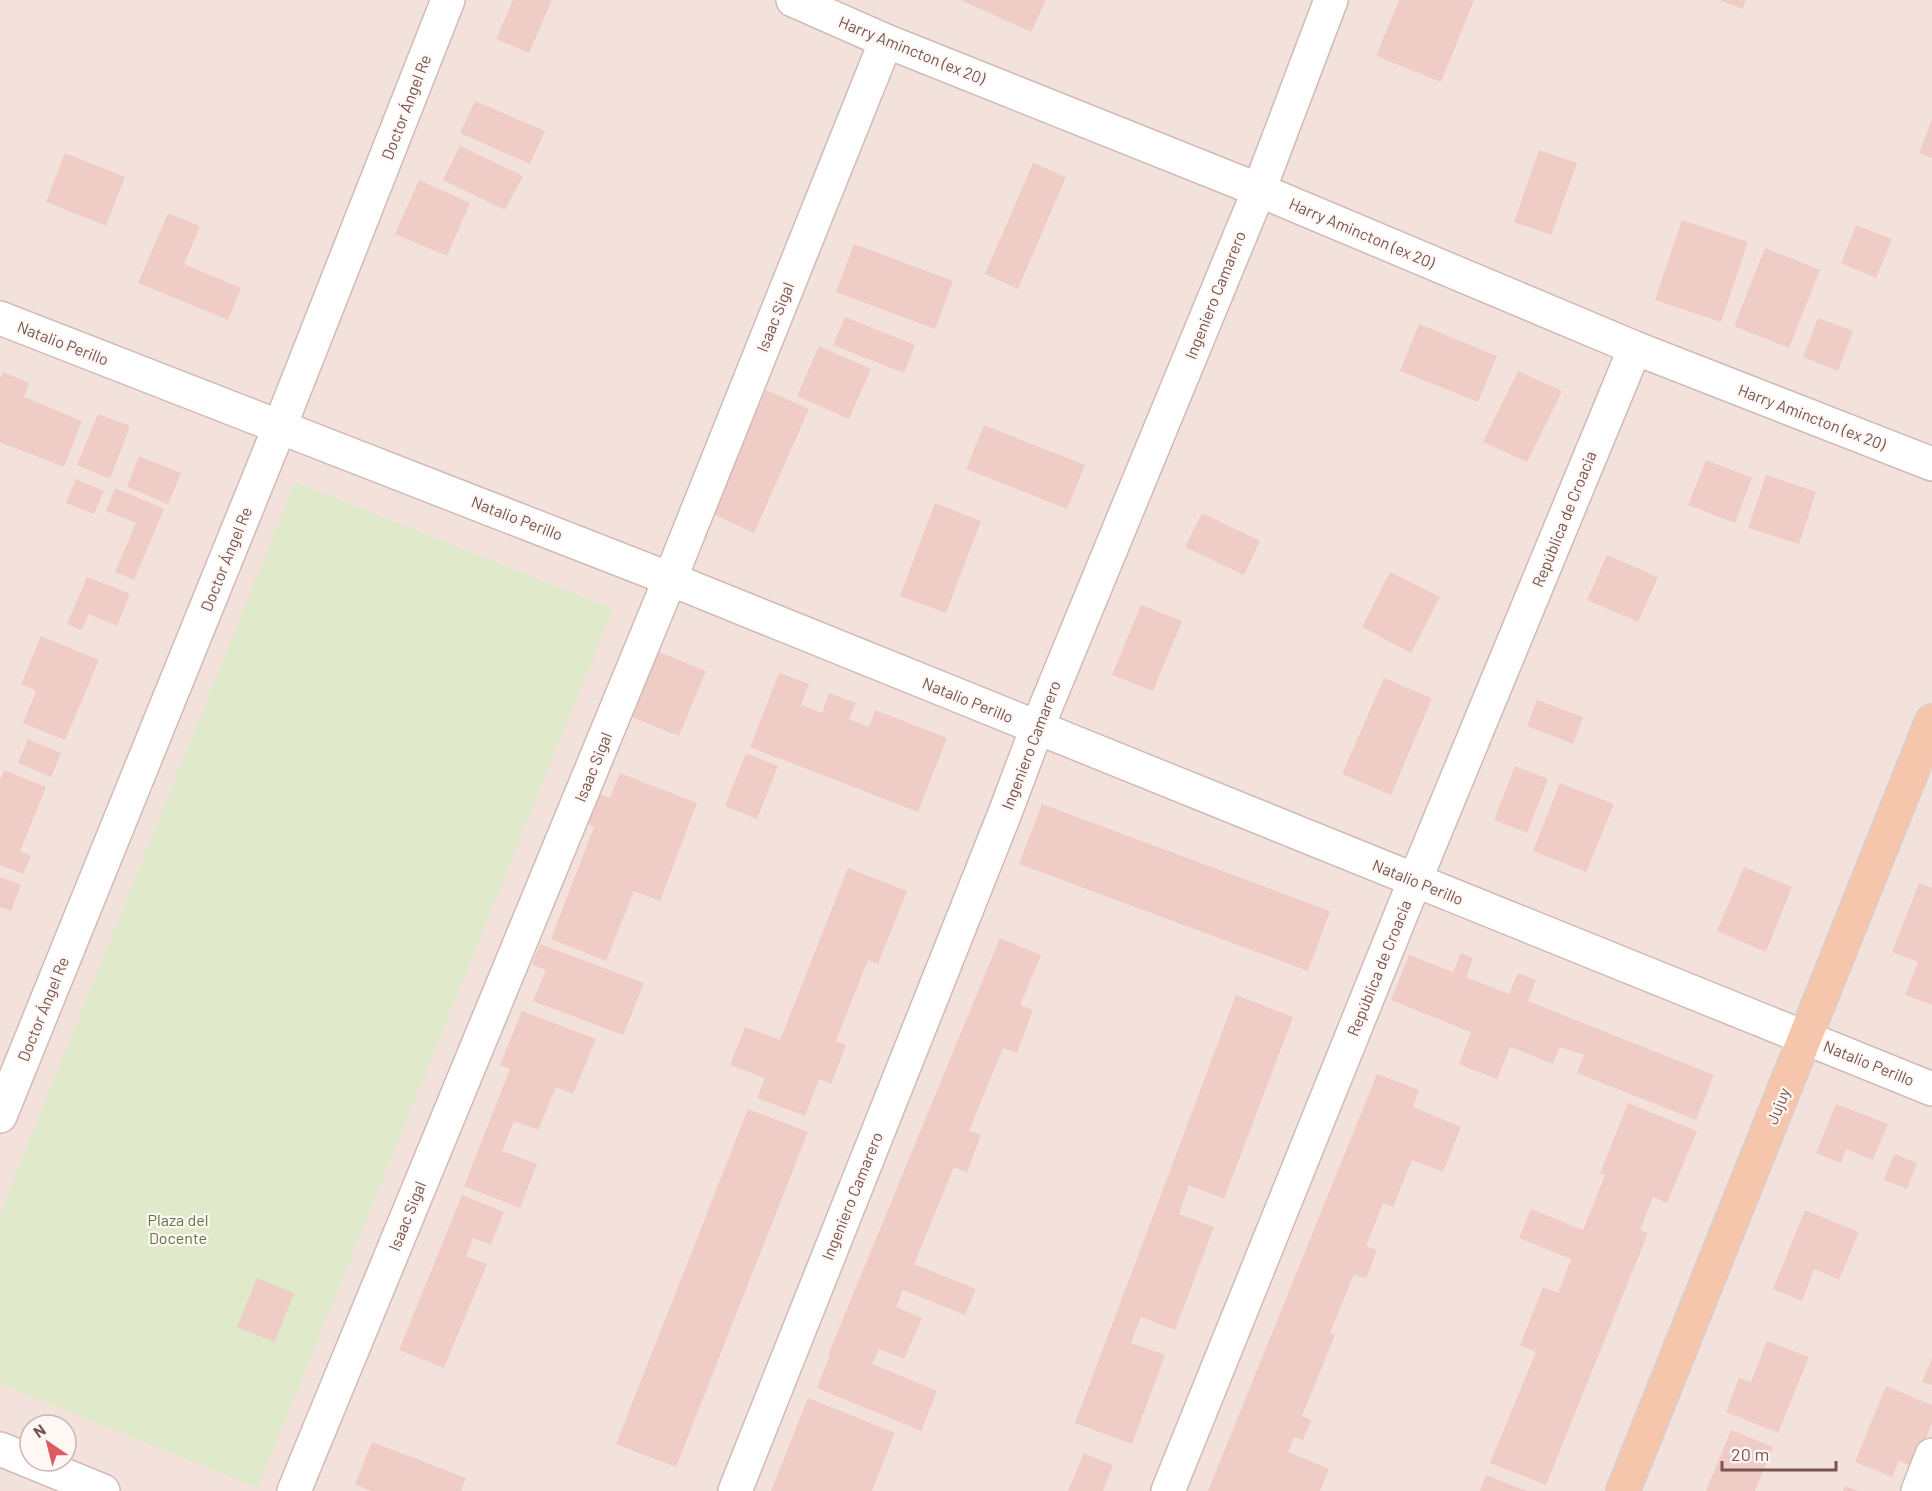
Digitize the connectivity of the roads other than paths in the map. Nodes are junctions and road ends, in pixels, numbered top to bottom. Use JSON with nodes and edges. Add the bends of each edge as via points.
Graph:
{"nodes":[{"id":1,"x":448,"y":0,"type":"edge"},
{"id":2,"x":793,"y":0,"type":"edge"},
{"id":3,"x":1331,"y":0,"type":"edge"},
{"id":4,"x":886,"y":40,"type":"junction"},
{"id":5,"x":1259,"y":190,"type":"junction"},
{"id":6,"x":0,"y":318,"type":"edge"},
{"id":7,"x":1635,"y":348,"type":"junction"},
{"id":8,"x":280,"y":426,"type":"junction"},
{"id":9,"x":1932,"y":464,"type":"edge"},
{"id":10,"x":670,"y":579,"type":"junction"},
{"id":11,"x":1932,"y":721,"type":"edge"},
{"id":12,"x":1037,"y":728,"type":"junction"},
{"id":13,"x":1414,"y":880,"type":"junction"},
{"id":14,"x":1806,"y":1038,"type":"junction"},
{"id":15,"x":1932,"y":1089,"type":"edge"},
{"id":16,"x":0,"y":1116,"type":"edge"},
{"id":17,"x":0,"y":1449,"type":"edge"},
{"id":18,"x":1932,"y":1455,"type":"edge"},
{"id":19,"x":103,"y":1491,"type":"edge"},
{"id":20,"x":294,"y":1491,"type":"edge"},
{"id":21,"x":735,"y":1491,"type":"edge"},
{"id":22,"x":1168,"y":1491,"type":"edge"},
{"id":23,"x":1623,"y":1491,"type":"edge"},
{"id":24,"x":1918,"y":1491,"type":"edge"}],
"edges":[{"from":1,"to":8,"type":"street","name":"Doctor Ángel Re"},
{"from":2,"to":4,"type":"street","name":"Harry Amincton (ex 20)"},
{"from":3,"to":5,"type":"street","name":"Ingeniero Camarero"},
{"from":4,"to":5,"type":"street","name":"Harry Amincton (ex 20)"},
{"from":4,"to":10,"type":"street","name":"Isaac Sigal"},
{"from":5,"to":7,"type":"street","name":"Harry Amincton (ex 20)"},
{"from":5,"to":12,"type":"street","name":"Ingeniero Camarero"},
{"from":6,"to":8,"type":"street","name":"Natalio Perillo"},
{"from":7,"to":9,"type":"street","name":"Harry Amincton (ex 20)"},
{"from":7,"to":13,"type":"street","name":"República de Croacia"},
{"from":8,"to":10,"type":"street","name":"Natalio Perillo"},
{"from":8,"to":16,"type":"street","name":"Doctor Ángel Re"},
{"from":10,"to":12,"type":"street","name":"Natalio Perillo"},
{"from":10,"to":20,"type":"street","name":"Isaac Sigal"},
{"from":11,"to":14,"type":"main road","name":"Jujuy"},
{"from":12,"to":13,"type":"street","name":"Natalio Perillo"},
{"from":12,"to":21,"type":"street","name":"Ingeniero Camarero"},
{"from":13,"to":14,"type":"street","name":"Natalio Perillo"},
{"from":13,"to":22,"type":"street","name":"República de Croacia"},
{"from":14,"to":15,"type":"street","name":"Natalio Perillo"},
{"from":14,"to":23,"type":"main road","name":"Jujuy"},
{"from":17,"to":19,"type":"street"},
{"from":18,"to":24,"type":"street"}]}
